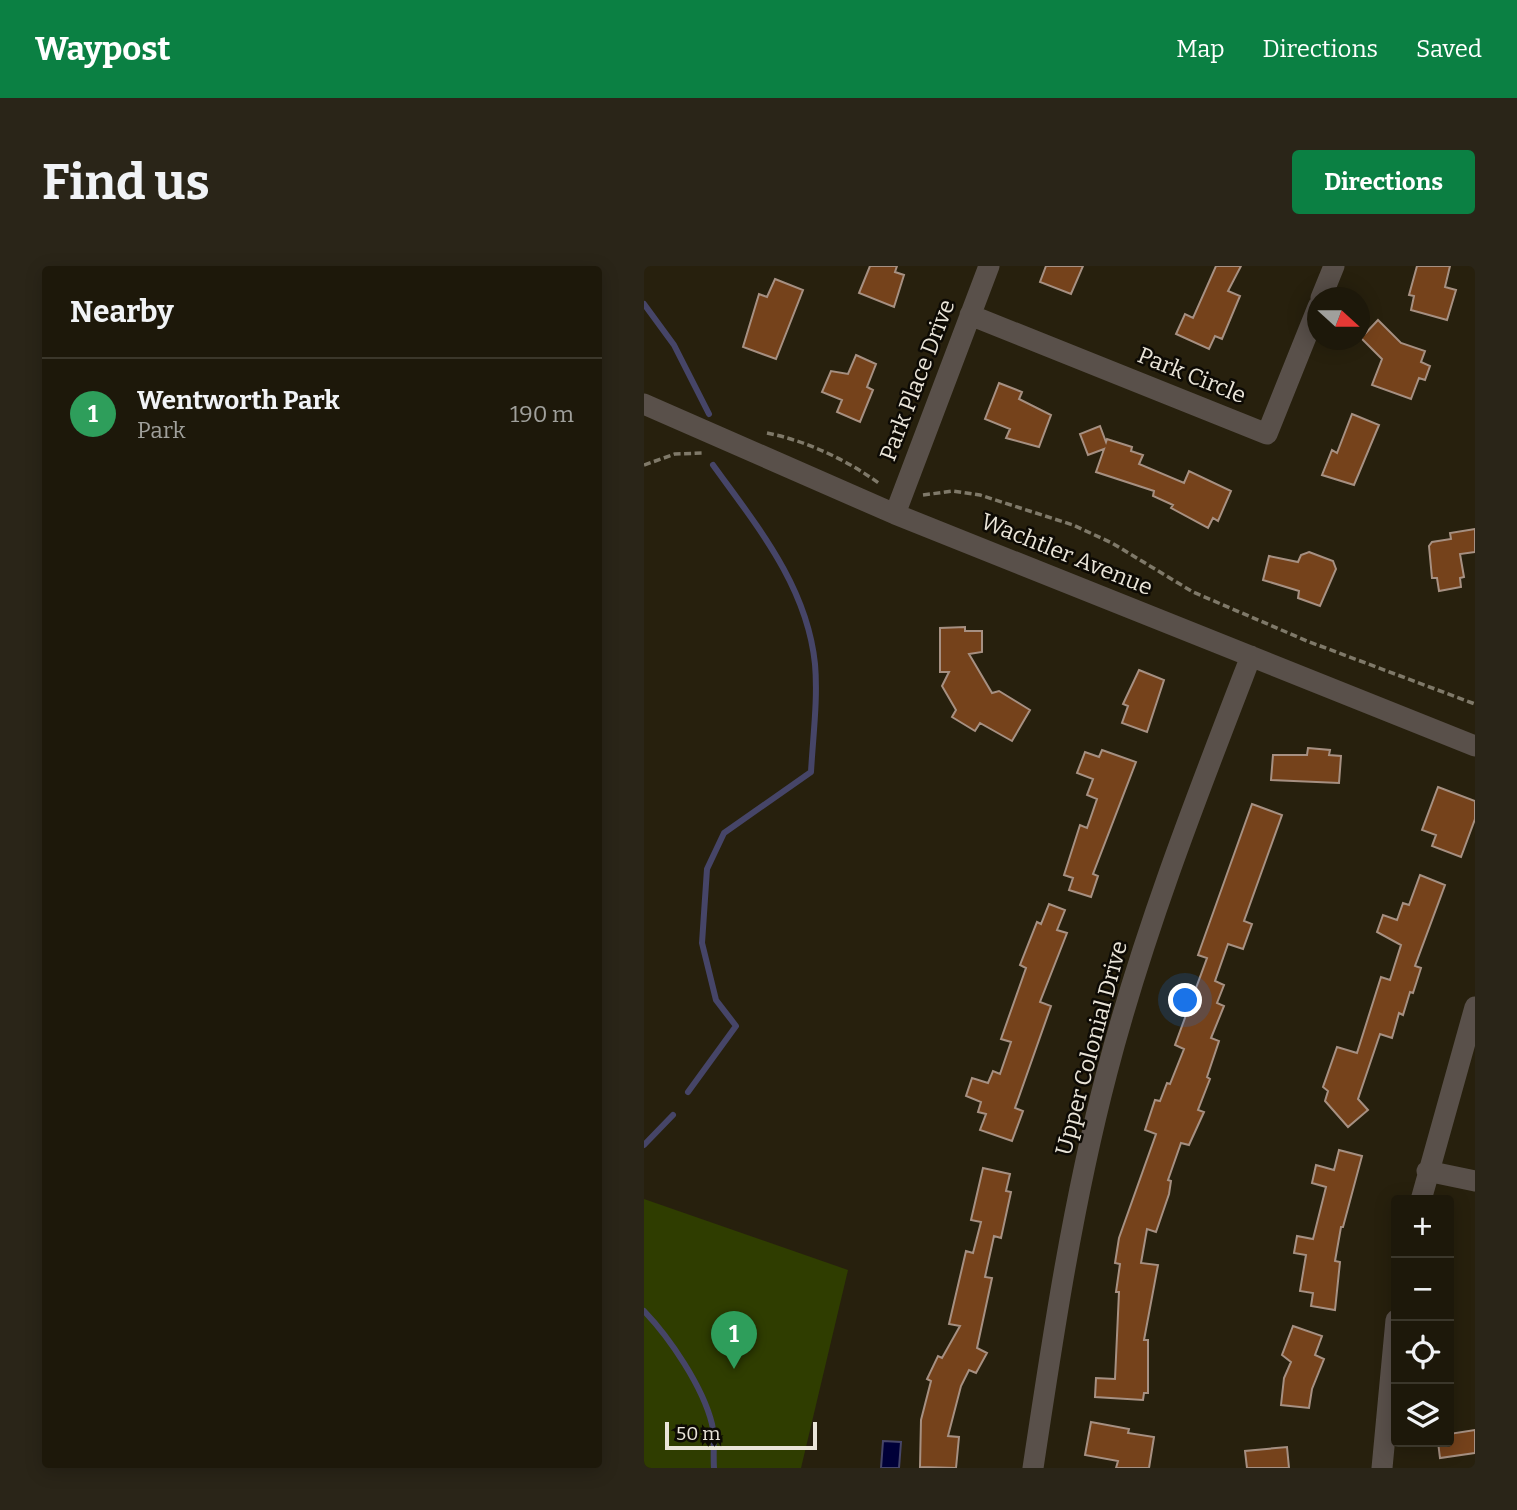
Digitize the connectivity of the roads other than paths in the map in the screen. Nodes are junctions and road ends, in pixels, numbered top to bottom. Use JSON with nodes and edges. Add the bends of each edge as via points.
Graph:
{"nodes":[{"id":1,"x":989,"y":266,"type":"edge"},
{"id":2,"x":1334,"y":266,"type":"edge"},
{"id":3,"x":1325,"y":287,"type":"edge"},
{"id":4,"x":970,"y":315,"type":"junction"},
{"id":5,"x":1307,"y":334,"type":"edge"},
{"id":6,"x":644,"y":404,"type":"edge"},
{"id":7,"x":899,"y":504,"type":"junction"},
{"id":8,"x":1251,"y":656,"type":"junction"},
{"id":9,"x":1475,"y":746,"type":"edge"},
{"id":10,"x":1475,"y":1007,"type":"edge"},
{"id":11,"x":1427,"y":1171,"type":"junction"},
{"id":12,"x":1475,"y":1181,"type":"edge"},
{"id":13,"x":1422,"y":1195,"type":"edge"},
{"id":14,"x":1396,"y":1321,"type":"edge"},
{"id":15,"x":1033,"y":1468,"type":"edge"},
{"id":16,"x":1382,"y":1468,"type":"edge"}],
"edges":[{"from":1,"to":4,"type":"street","name":"Park Place Drive"},
{"from":2,"to":3,"type":"street"},
{"from":4,"to":5,"type":"street","name":"Park Circle","via":[[1267,434]]},
{"from":4,"to":7,"type":"street","name":"Park Place Drive"},
{"from":6,"to":7,"type":"street","name":"Wachtler Avenue"},
{"from":7,"to":8,"type":"street","name":"Wachtler Avenue"},
{"from":8,"to":9,"type":"street","name":"Wachtler Avenue"},
{"from":8,"to":15,"type":"street","name":"Upper Colonial Drive","via":[[1176,850],[1108,1071],[1066,1251]]},
{"from":10,"to":11,"type":"street"},
{"from":11,"to":12,"type":"street"},
{"from":11,"to":13,"type":"street"},
{"from":14,"to":16,"type":"street"}]}
